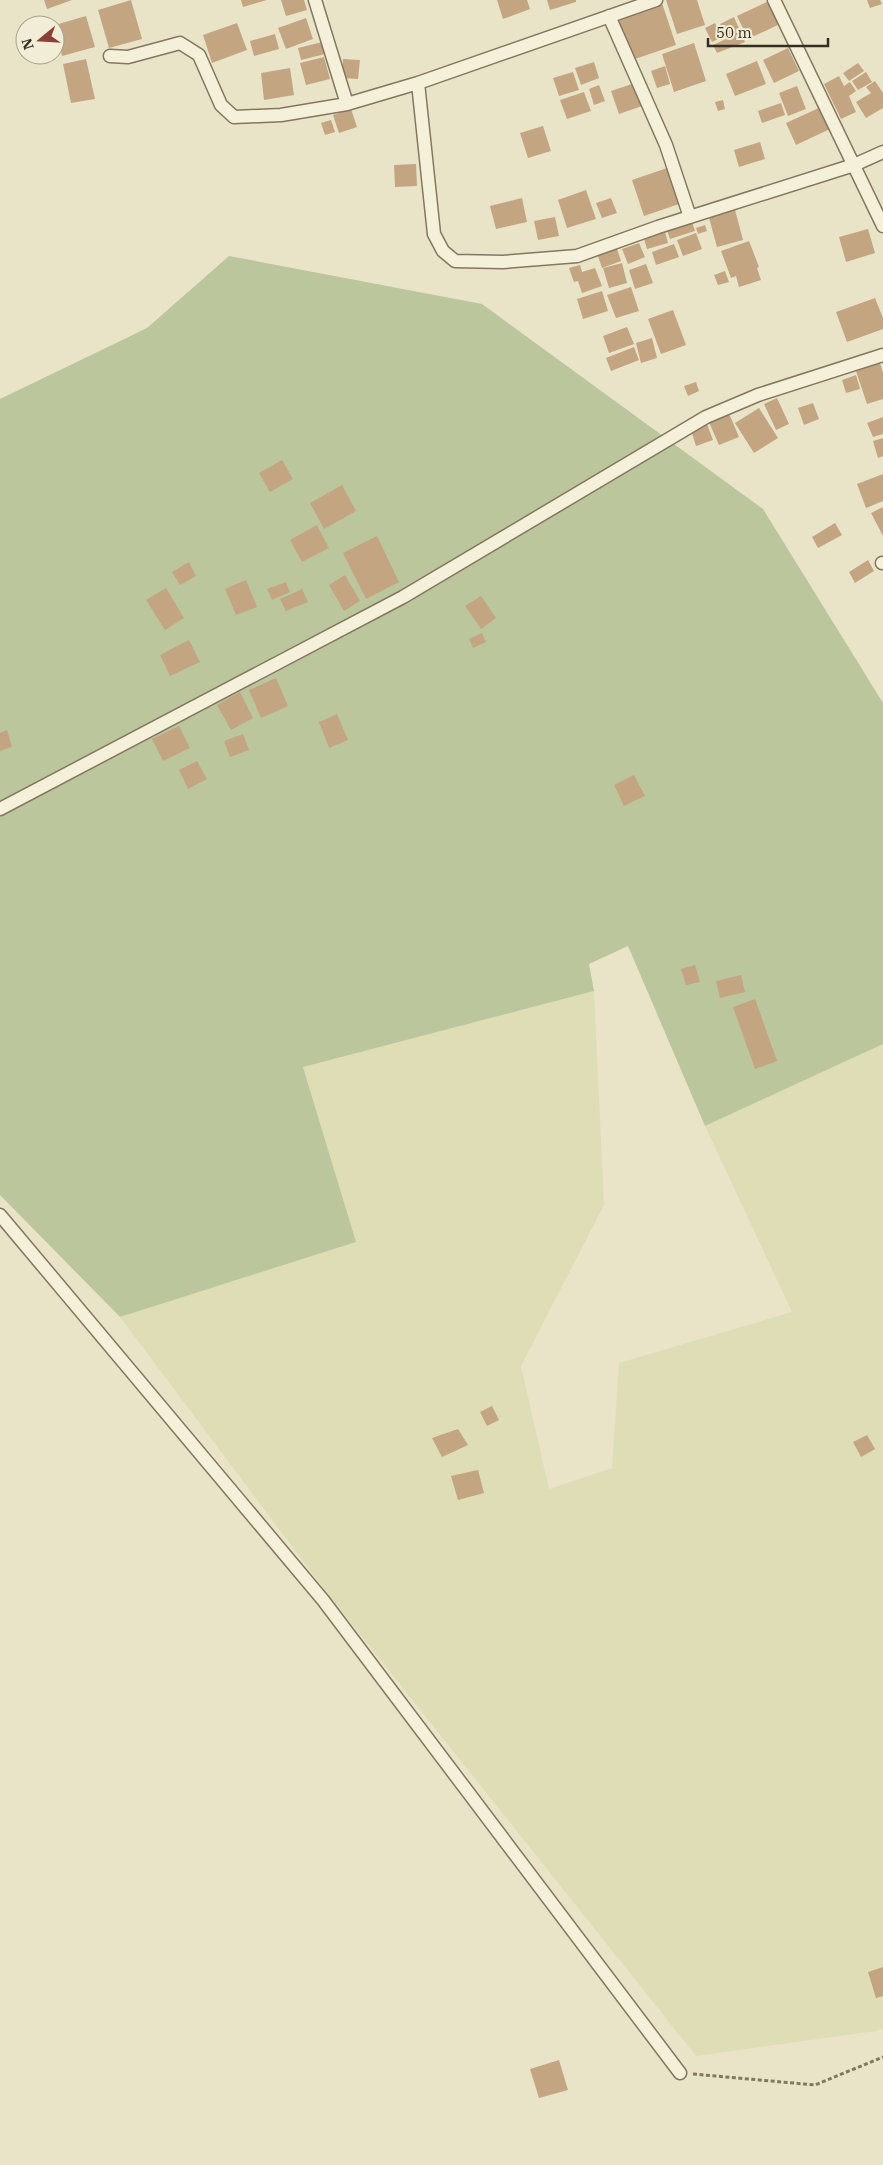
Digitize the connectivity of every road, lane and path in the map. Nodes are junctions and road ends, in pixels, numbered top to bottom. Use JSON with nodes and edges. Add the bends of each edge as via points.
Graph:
{"nodes":[{"id":1,"x":315,"y":0,"type":"edge"},
{"id":2,"x":656,"y":0,"type":"edge"},
{"id":3,"x":774,"y":0,"type":"edge"},
{"id":4,"x":609,"y":16,"type":"junction"},
{"id":5,"x":110,"y":56,"type":"dead end"},
{"id":6,"x":418,"y":83,"type":"junction"},
{"id":7,"x":347,"y":104,"type":"junction"},
{"id":8,"x":883,"y":152,"type":"edge"},
{"id":9,"x":854,"y":165,"type":"junction"},
{"id":10,"x":690,"y":216,"type":"junction"},
{"id":11,"x":883,"y":226,"type":"edge"},
{"id":12,"x":883,"y":355,"type":"edge"},
{"id":13,"x":0,"y":809,"type":"edge"},
{"id":14,"x":0,"y":1214,"type":"edge"},
{"id":15,"x":883,"y":2057,"type":"edge"},
{"id":16,"x":680,"y":2073,"type":"joint"}],
"edges":[{"from":1,"to":7,"type":"street"},
{"from":2,"to":4,"type":"street"},
{"from":3,"to":9,"type":"street"},
{"from":4,"to":6,"type":"street"},
{"from":4,"to":10,"type":"street","via":[[666,145]]},
{"from":5,"to":7,"type":"street","via":[[128,57],[180,43],[199,55],[221,105],[234,117],[281,115]]},
{"from":6,"to":7,"type":"street"},
{"from":6,"to":10,"type":"street","via":[[434,234],[443,250],[455,261],[503,262],[578,256]]},
{"from":8,"to":9,"type":"street"},
{"from":9,"to":10,"type":"street"},
{"from":9,"to":11,"type":"street"},
{"from":12,"to":13,"type":"street","via":[[758,395],[706,417],[403,597]]},
{"from":14,"to":16,"type":"street","via":[[323,1600]]},
{"from":15,"to":16,"type":"path","via":[[816,2085]]}]}
